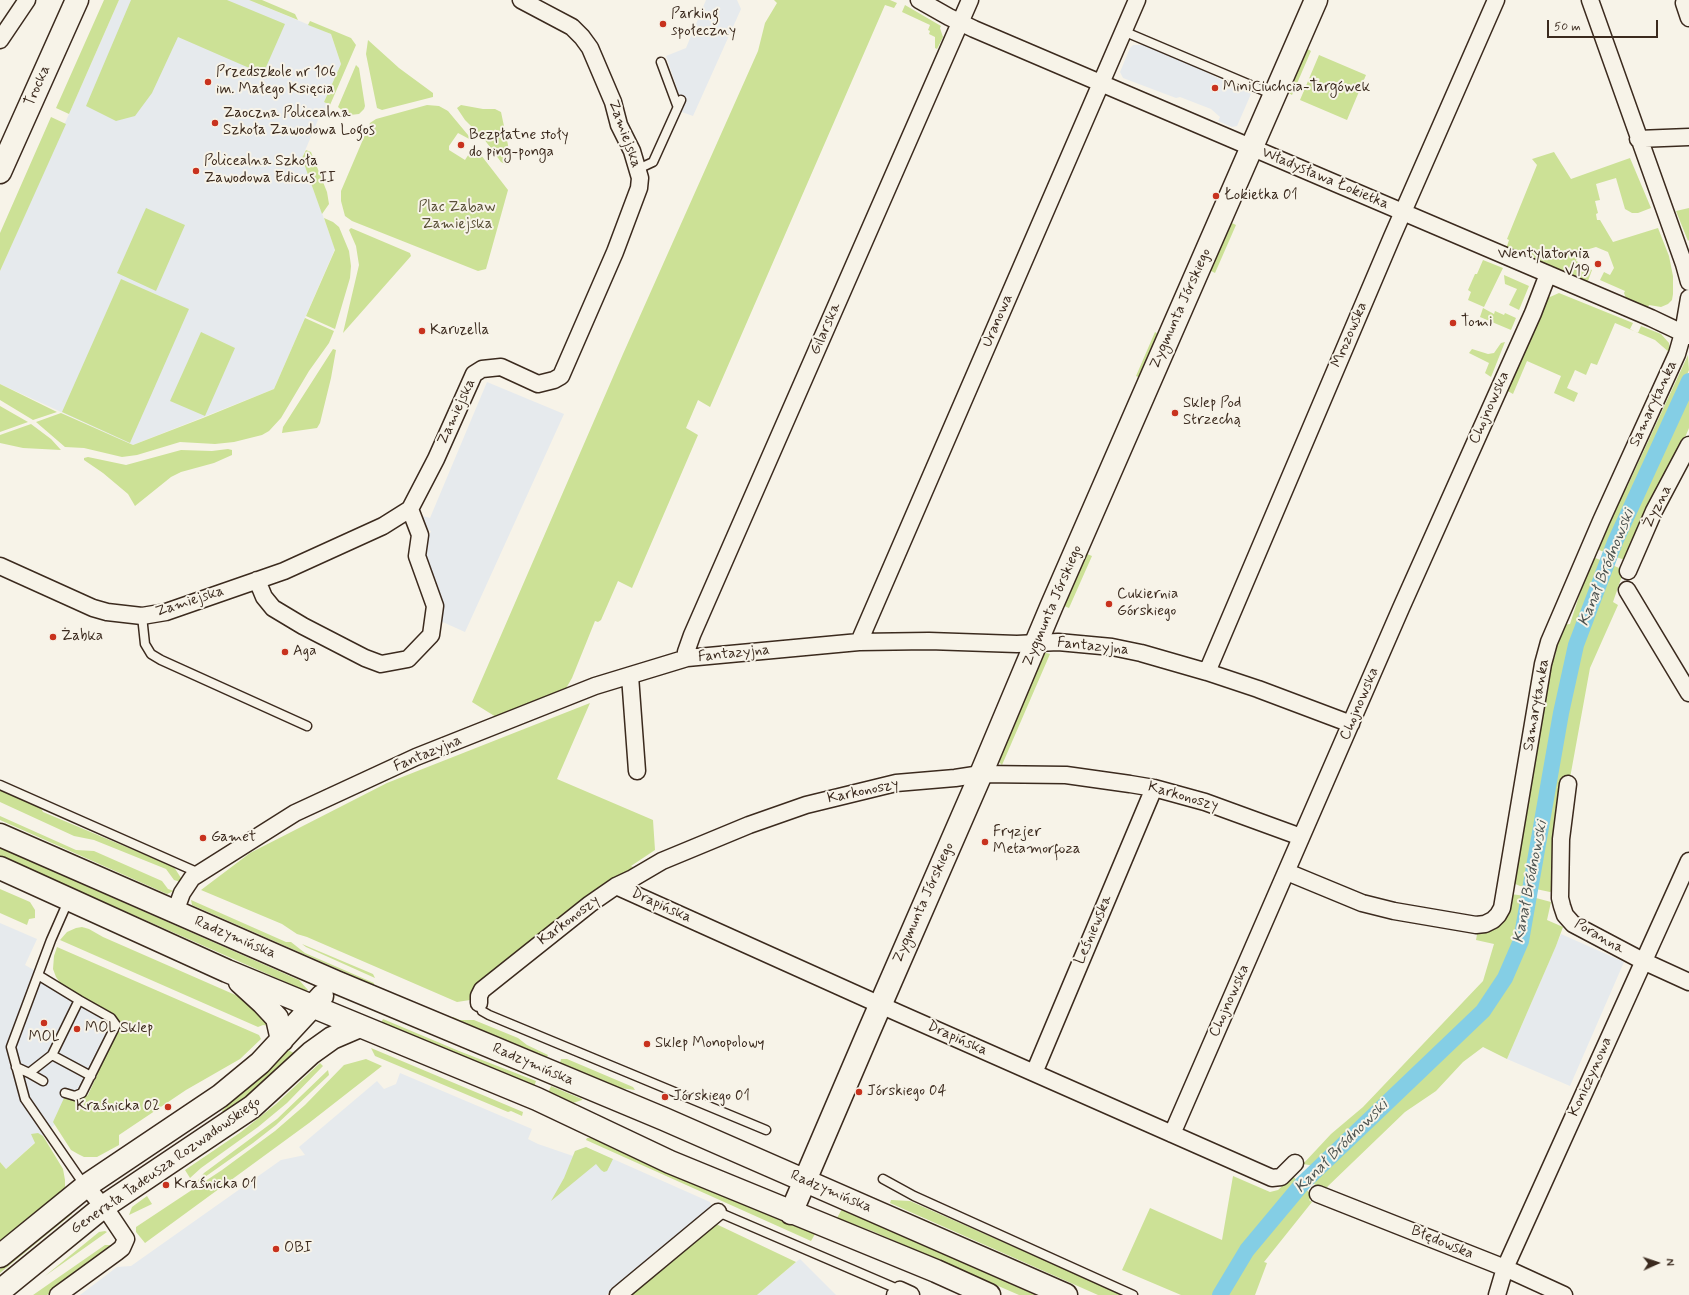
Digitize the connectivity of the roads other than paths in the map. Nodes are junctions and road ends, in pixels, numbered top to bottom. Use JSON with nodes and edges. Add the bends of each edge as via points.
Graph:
{"nodes":[{"id":1,"x":27,"y":0,"type":"edge"},
{"id":2,"x":77,"y":0,"type":"edge"},
{"id":3,"x":521,"y":0,"type":"edge"},
{"id":4,"x":919,"y":0,"type":"edge"},
{"id":5,"x":970,"y":0,"type":"edge"},
{"id":6,"x":1137,"y":0,"type":"edge"},
{"id":7,"x":1316,"y":0,"type":"edge"},
{"id":8,"x":1496,"y":0,"type":"edge"},
{"id":9,"x":1590,"y":0,"type":"edge"},
{"id":10,"x":1684,"y":2,"type":"dead end"},
{"id":11,"x":1689,"y":18,"type":"edge"},
{"id":12,"x":960,"y":23,"type":"junction"},
{"id":13,"x":1123,"y":31,"type":"junction"},
{"id":14,"x":0,"y":40,"type":"edge"},
{"id":15,"x":661,"y":62,"type":"dead end"},
{"id":16,"x":1100,"y":83,"type":"junction"},
{"id":17,"x":1274,"y":96,"type":"junction"},
{"id":18,"x":1689,"y":137,"type":"edge"},
{"id":19,"x":1638,"y":139,"type":"junction"},
{"id":20,"x":1252,"y":148,"type":"junction"},
{"id":21,"x":638,"y":169,"type":"junction"},
{"id":22,"x":0,"y":172,"type":"edge"},
{"id":23,"x":1403,"y":212,"type":"junction"},
{"id":24,"x":1548,"y":274,"type":"junction"},
{"id":25,"x":1689,"y":282,"type":"edge"},
{"id":26,"x":1689,"y":298,"type":"edge"},
{"id":27,"x":1686,"y":335,"type":"edge"},
{"id":28,"x":1689,"y":445,"type":"edge"},
{"id":29,"x":410,"y":509,"type":"junction"},
{"id":30,"x":0,"y":566,"type":"edge"},
{"id":31,"x":1628,"y":571,"type":"dead end"},
{"id":32,"x":257,"y":580,"type":"junction"},
{"id":33,"x":1627,"y":590,"type":"dead end"},
{"id":34,"x":142,"y":616,"type":"junction"},
{"id":35,"x":859,"y":642,"type":"junction"},
{"id":36,"x":1037,"y":643,"type":"junction"},
{"id":37,"x":688,"y":658,"type":"junction"},
{"id":38,"x":1207,"y":672,"type":"junction"},
{"id":39,"x":630,"y":676,"type":"junction"},
{"id":40,"x":1689,"y":693,"type":"edge"},
{"id":41,"x":1351,"y":724,"type":"junction"},
{"id":42,"x":307,"y":726,"type":"dead end"},
{"id":43,"x":637,"y":771,"type":"dead end"},
{"id":44,"x":981,"y":774,"type":"junction"},
{"id":45,"x":1568,"y":784,"type":"dead end"},
{"id":46,"x":0,"y":786,"type":"edge"},
{"id":47,"x":1154,"y":788,"type":"junction"},
{"id":48,"x":0,"y":835,"type":"edge"},
{"id":49,"x":1301,"y":838,"type":"junction"},
{"id":50,"x":1689,"y":861,"type":"edge"},
{"id":51,"x":0,"y":868,"type":"edge"},
{"id":52,"x":1287,"y":872,"type":"junction"},
{"id":53,"x":199,"y":873,"type":"junction"},
{"id":54,"x":616,"y":886,"type":"junction"},
{"id":55,"x":69,"y":898,"type":"junction"},
{"id":56,"x":174,"y":912,"type":"junction"},
{"id":57,"x":1643,"y":961,"type":"junction"},
{"id":58,"x":227,"y":971,"type":"junction"},
{"id":59,"x":38,"y":975,"type":"junction"},
{"id":60,"x":336,"y":982,"type":"junction"},
{"id":61,"x":1689,"y":982,"type":"edge"},
{"id":62,"x":79,"y":1000,"type":"junction"},
{"id":63,"x":479,"y":1003,"type":"joint"},
{"id":64,"x":880,"y":1004,"type":"junction"},
{"id":65,"x":319,"y":1008,"type":"junction"},
{"id":66,"x":360,"y":1026,"type":"junction"},
{"id":67,"x":282,"y":1040,"type":"junction"},
{"id":68,"x":311,"y":1053,"type":"junction"},
{"id":69,"x":52,"y":1055,"type":"junction"},
{"id":70,"x":16,"y":1067,"type":"junction"},
{"id":71,"x":29,"y":1073,"type":"junction"},
{"id":72,"x":1034,"y":1073,"type":"junction"},
{"id":73,"x":91,"y":1076,"type":"junction"},
{"id":74,"x":43,"y":1081,"type":"dead end"},
{"id":75,"x":65,"y":1093,"type":"dead end"},
{"id":76,"x":766,"y":1130,"type":"dead end"},
{"id":77,"x":1172,"y":1134,"type":"junction"},
{"id":78,"x":1295,"y":1163,"type":"dead end"},
{"id":79,"x":882,"y":1179,"type":"dead end"},
{"id":80,"x":805,"y":1180,"type":"junction"},
{"id":81,"x":86,"y":1186,"type":"junction"},
{"id":82,"x":1318,"y":1194,"type":"dead end"},
{"id":83,"x":103,"y":1207,"type":"junction"},
{"id":84,"x":718,"y":1212,"type":"joint"},
{"id":85,"x":791,"y":1213,"type":"junction"},
{"id":86,"x":0,"y":1256,"type":"edge"},
{"id":87,"x":1505,"y":1268,"type":"junction"},
{"id":88,"x":0,"y":1291,"type":"edge"},
{"id":89,"x":902,"y":1293,"type":"edge"},
{"id":90,"x":58,"y":1295,"type":"edge"},
{"id":91,"x":618,"y":1295,"type":"edge"},
{"id":92,"x":989,"y":1295,"type":"edge"},
{"id":93,"x":1066,"y":1295,"type":"edge"},
{"id":94,"x":1133,"y":1295,"type":"edge"},
{"id":95,"x":1497,"y":1295,"type":"edge"},
{"id":96,"x":1564,"y":1295,"type":"edge"}],
"edges":[{"from":1,"to":14,"type":"street"},
{"from":2,"to":22,"type":"street","name":"Trocka"},
{"from":3,"to":21,"type":"street","name":"Zamiejska","via":[[572,27],[590,48]]},
{"from":4,"to":12,"type":"street","name":"Władysława Łokietka"},
{"from":5,"to":12,"type":"street","name":"Gilarska"},
{"from":6,"to":13,"type":"street","name":"Uranowa"},
{"from":7,"to":17,"type":"street","name":"Zygmunta Jórskiego"},
{"from":8,"to":23,"type":"street","name":"Mrozowska"},
{"from":9,"to":19,"type":"street"},
{"from":10,"to":11,"type":"street"},
{"from":12,"to":16,"type":"street","name":"Władysława Łokietka"},
{"from":12,"to":37,"type":"street","name":"Gilarska","via":[[692,635],[686,652]]},
{"from":13,"to":16,"type":"street","name":"Uranowa"},
{"from":13,"to":17,"type":"lane"},
{"from":15,"to":21,"type":"lane","via":[[679,103],[653,162]]},
{"from":16,"to":20,"type":"street","name":"Władysława Łokietka"},
{"from":16,"to":35,"type":"street","name":"Uranowa"},
{"from":17,"to":20,"type":"street","name":"Zygmunta Jórskiego"},
{"from":18,"to":19,"type":"street"},
{"from":19,"to":25,"type":"street"},
{"from":20,"to":23,"type":"street","name":"Władysława Łokietka"},
{"from":20,"to":36,"type":"street","name":"Zygmunta Jórskiego"},
{"from":21,"to":29,"type":"street","name":"Zamiejska","via":[[639,188],[615,252],[561,376],[538,384],[501,367],[482,369],[474,374],[436,459]]},
{"from":23,"to":24,"type":"street","name":"Władysława Łokietka"},
{"from":23,"to":38,"type":"street","name":"Mrozowska"},
{"from":24,"to":27,"type":"street","name":"Władysława Łokietka"},
{"from":24,"to":41,"type":"street","name":"Chojnowska"},
{"from":26,"to":27,"type":"street","name":"Samarytanka"},
{"from":27,"to":52,"type":"street","name":"Samarytanka","via":[[1549,642],[1543,664],[1502,908],[1498,915],[1485,924],[1476,925],[1394,911],[1362,903]]},
{"from":28,"to":31,"type":"street","name":"Żyzna","via":[[1654,511]]},
{"from":29,"to":32,"type":"street","name":"Zamiejska","via":[[357,539]]},
{"from":29,"to":32,"type":"street","via":[[420,535],[416,556],[435,606],[430,635],[408,659],[381,664],[303,626],[272,608]]},
{"from":30,"to":34,"type":"street","name":"Zamiejska","via":[[93,608]]},
{"from":32,"to":34,"type":"street","name":"Zamiejska","via":[[166,612]]},
{"from":33,"to":40,"type":"street"},
{"from":34,"to":42,"type":"lane","via":[[145,644],[151,654]]},
{"from":35,"to":36,"type":"street","name":"Fantazyjna","via":[[929,640]]},
{"from":35,"to":37,"type":"street","name":"Fantazyjna"},
{"from":36,"to":38,"type":"street","name":"Fantazyjna","via":[[1058,642],[1112,647]]},
{"from":36,"to":44,"type":"street","name":"Zygmunta Jórskiego"},
{"from":37,"to":39,"type":"street","name":"Fantazyjna"},
{"from":38,"to":41,"type":"street","name":"Fantazyjna","via":[[1258,688]]},
{"from":39,"to":43,"type":"street"},
{"from":39,"to":53,"type":"street","name":"Fantazyjna","via":[[595,686],[416,757],[295,813]]},
{"from":41,"to":49,"type":"street","name":"Chojnowska"},
{"from":44,"to":47,"type":"street","name":"Karkonoszy","via":[[1066,775]]},
{"from":44,"to":54,"type":"street","name":"Karkonoszy","via":[[896,783],[806,805],[676,854]]},
{"from":44,"to":64,"type":"street","name":"Zygmunta Jórskiego"},
{"from":45,"to":57,"type":"street","name":"Poranna","via":[[1561,840],[1562,906],[1573,924]]},
{"from":46,"to":53,"type":"lane"},
{"from":47,"to":49,"type":"street","name":"Karkonoszy","via":[[1205,802]]},
{"from":47,"to":72,"type":"street","name":"Leśniewska"},
{"from":48,"to":56,"type":"street","name":"Radzymińska"},
{"from":49,"to":52,"type":"street","name":"Chojnowska"},
{"from":50,"to":57,"type":"street","name":"Koniczynowa"},
{"from":51,"to":55,"type":"street","name":"Radzymińska"},
{"from":52,"to":77,"type":"street","name":"Chojnowska"},
{"from":53,"to":56,"type":"street","name":"Fantazyjna","via":[[188,883]]},
{"from":54,"to":63,"type":"street","name":"Karkonoszy","via":[[482,990]]},
{"from":54,"to":64,"type":"street","name":"Drapińska"},
{"from":55,"to":58,"type":"street","name":"Radzymińska"},
{"from":55,"to":59,"type":"lane"},
{"from":56,"to":60,"type":"street","name":"Radzymińska"},
{"from":57,"to":61,"type":"street","name":"Poranna"},
{"from":57,"to":87,"type":"street","name":"Koniczynowa"},
{"from":58,"to":65,"type":"street","name":"Radzymińska"},
{"from":58,"to":67,"type":"street","via":[[277,1018]]},
{"from":59,"to":62,"type":"lane"},
{"from":59,"to":70,"type":"lane","via":[[11,1047]]},
{"from":60,"to":65,"type":"street"},
{"from":60,"to":80,"type":"street","name":"Radzymińska"},
{"from":62,"to":69,"type":"lane"},
{"from":62,"to":73,"type":"lane","via":[[111,1018],[116,1025]]},
{"from":63,"to":76,"type":"lane","name":"Radzymińska","via":[[482,1011],[489,1015]]},
{"from":64,"to":72,"type":"street","name":"Drapińska"},
{"from":64,"to":80,"type":"street","name":"Zygmunta Jórskiego"},
{"from":65,"to":66,"type":"street","name":"Radzymińska"},
{"from":65,"to":67,"type":"street","name":"Generała Tadeusza Rozwadowskiego"},
{"from":65,"to":68,"type":"street","via":[[320,1034]]},
{"from":66,"to":68,"type":"street","name":"Generała Tadeusza Rozwadowskiego","via":[[332,1038]]},
{"from":66,"to":85,"type":"street","name":"Radzymińska","via":[[537,1099],[670,1162]]},
{"from":67,"to":81,"type":"street","name":"Generała Tadeusza Rozwadowskiego","via":[[260,1063],[220,1096]]},
{"from":68,"to":83,"type":"street","name":"Generała Tadeusza Rozwadowskiego","via":[[252,1107]]},
{"from":69,"to":71,"type":"lane"},
{"from":69,"to":73,"type":"lane"},
{"from":70,"to":71,"type":"lane"},
{"from":70,"to":81,"type":"lane","via":[[25,1099]]},
{"from":71,"to":74,"type":"lane"},
{"from":72,"to":77,"type":"street","name":"Drapińska"},
{"from":73,"to":75,"type":"lane","via":[[82,1093],[75,1096]]},
{"from":77,"to":78,"type":"street","name":"Drapińska","via":[[1276,1179]]},
{"from":79,"to":94,"type":"lane","via":[[914,1196]]},
{"from":80,"to":85,"type":"street","name":"Zygmunta Jórskiego"},
{"from":80,"to":93,"type":"street","name":"Radzymińska"},
{"from":81,"to":83,"type":"street"},
{"from":81,"to":86,"type":"street","name":"Generała Tadeusza Rozwadowskiego"},
{"from":82,"to":87,"type":"street","name":"Błędowska"},
{"from":83,"to":88,"type":"street","name":"Generała Tadeusza Rozwadowskiego"},
{"from":83,"to":90,"type":"street","via":[[123,1233],[126,1239],[124,1244],[118,1252]]},
{"from":84,"to":89,"type":"lane"},
{"from":84,"to":91,"type":"street"},
{"from":85,"to":92,"type":"street","name":"Radzymińska"},
{"from":87,"to":95,"type":"street","name":"Koniczynowa"},
{"from":87,"to":96,"type":"street","name":"Błędowska"}]}
